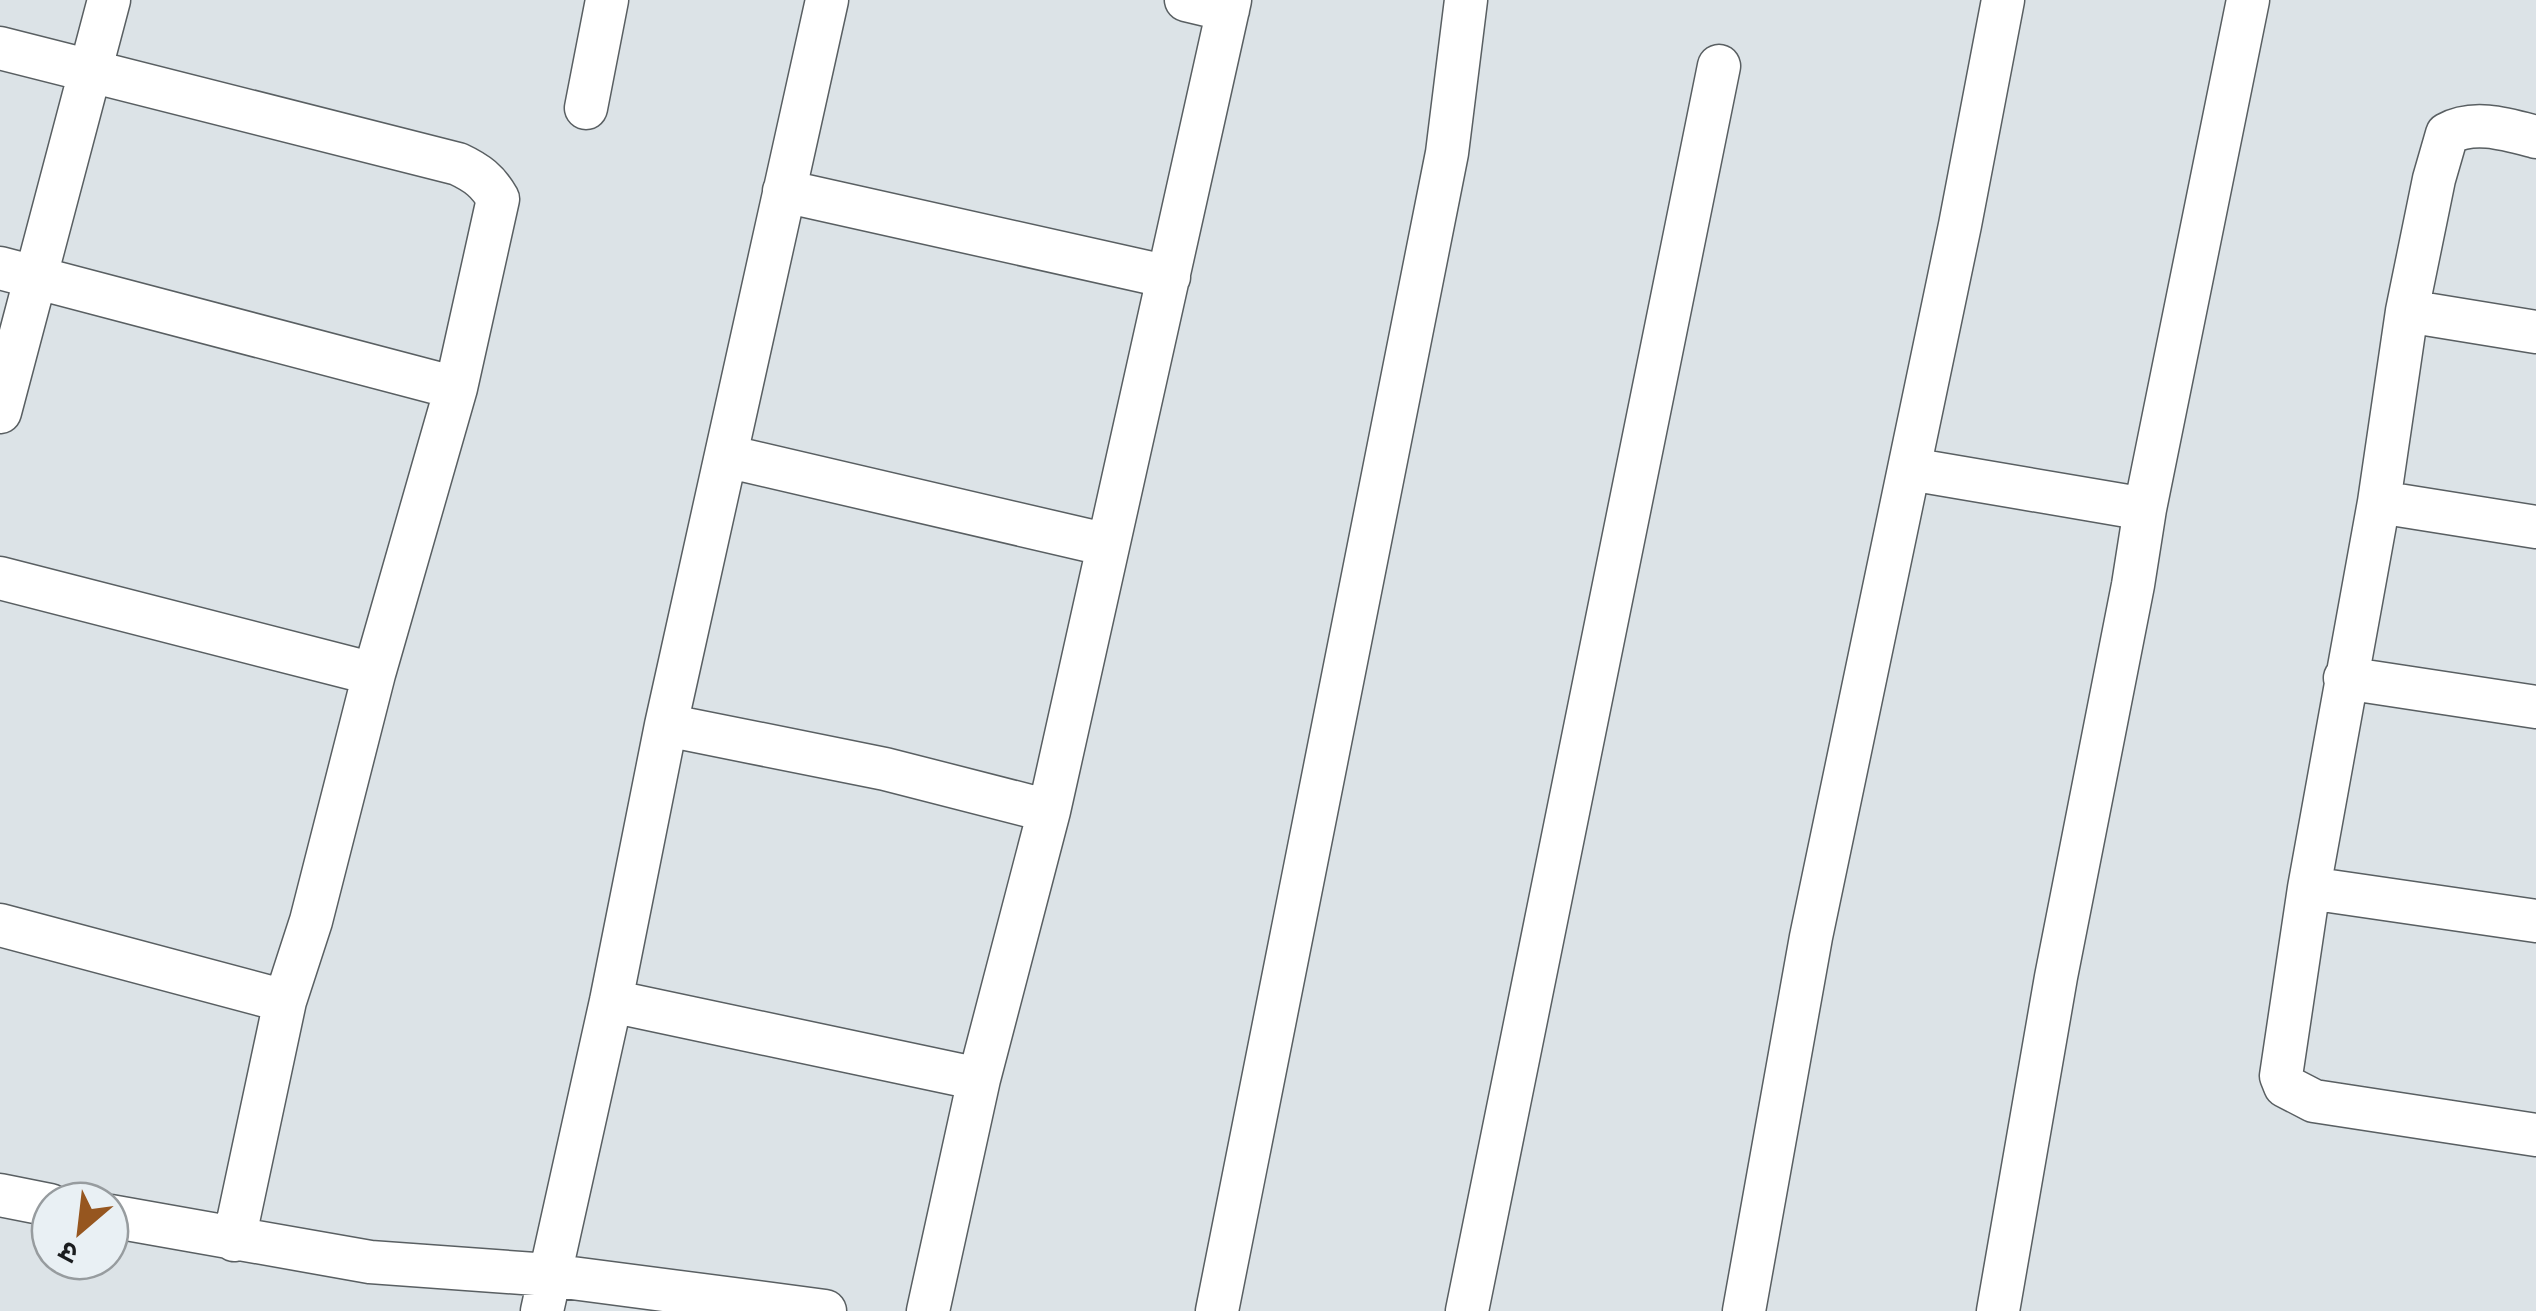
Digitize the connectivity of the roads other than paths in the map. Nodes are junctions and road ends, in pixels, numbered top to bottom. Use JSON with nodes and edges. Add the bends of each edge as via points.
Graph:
{"nodes":[{"id":1,"x":109,"y":0,"type":"edge"},
{"id":2,"x":827,"y":0,"type":"edge"},
{"id":3,"x":1186,"y":0,"type":"edge"},
{"id":4,"x":1466,"y":0,"type":"edge"},
{"id":5,"x":2003,"y":0,"type":"edge"},
{"id":6,"x":2248,"y":0,"type":"edge"},
{"id":7,"x":595,"y":2,"type":"edge"},
{"id":8,"x":1229,"y":5,"type":"edge"},
{"id":9,"x":0,"y":48,"type":"edge"},
{"id":10,"x":1719,"y":66,"type":"dead end"},
{"id":11,"x":90,"y":72,"type":"junction"},
{"id":12,"x":586,"y":108,"type":"dead end"},
{"id":13,"x":2536,"y":136,"type":"edge"},
{"id":14,"x":784,"y":192,"type":"junction"},
{"id":15,"x":17,"y":272,"type":"edge"},
{"id":16,"x":1169,"y":278,"type":"junction"},
{"id":17,"x":2407,"y":311,"type":"junction"},
{"id":18,"x":2536,"y":332,"type":"edge"},
{"id":19,"x":456,"y":388,"type":"junction"},
{"id":20,"x":0,"y":412,"type":"edge"},
{"id":21,"x":726,"y":456,"type":"junction"},
{"id":22,"x":1910,"y":468,"type":"junction"},
{"id":23,"x":2379,"y":502,"type":"junction"},
{"id":24,"x":2145,"y":510,"type":"junction"},
{"id":25,"x":2536,"y":527,"type":"edge"},
{"id":26,"x":1108,"y":545,"type":"junction"},
{"id":27,"x":0,"y":578,"type":"edge"},
{"id":28,"x":374,"y":674,"type":"junction"},
{"id":29,"x":2345,"y":678,"type":"junction"},
{"id":30,"x":2536,"y":708,"type":"edge"},
{"id":31,"x":666,"y":725,"type":"junction"},
{"id":32,"x":1049,"y":811,"type":"junction"},
{"id":33,"x":2308,"y":888,"type":"junction"},
{"id":34,"x":2536,"y":922,"type":"edge"},
{"id":35,"x":0,"y":925,"type":"edge"},
{"id":36,"x":286,"y":1001,"type":"junction"},
{"id":37,"x":612,"y":1001,"type":"junction"},
{"id":38,"x":979,"y":1079,"type":"junction"},
{"id":39,"x":2536,"y":1135,"type":"edge"},
{"id":40,"x":0,"y":1195,"type":"edge"},
{"id":41,"x":30,"y":1200,"type":"edge"},
{"id":42,"x":130,"y":1220,"type":"edge"},
{"id":43,"x":234,"y":1240,"type":"junction"},
{"id":44,"x":545,"y":1293,"type":"edge"},
{"id":45,"x":824,"y":1311,"type":"edge"},
{"id":46,"x":928,"y":1311,"type":"edge"},
{"id":47,"x":1217,"y":1311,"type":"edge"},
{"id":48,"x":1467,"y":1311,"type":"edge"},
{"id":49,"x":1744,"y":1311,"type":"edge"},
{"id":50,"x":1998,"y":1311,"type":"edge"}],
"edges":[{"from":1,"to":11,"type":"street"},
{"from":2,"to":14,"type":"street"},
{"from":3,"to":8,"type":"street"},
{"from":4,"to":47,"type":"street","via":[[1447,153]]},
{"from":5,"to":22,"type":"street"},
{"from":6,"to":24,"type":"street"},
{"from":7,"to":12,"type":"street"},
{"from":8,"to":16,"type":"street"},
{"from":9,"to":11,"type":"street"},
{"from":10,"to":48,"type":"street"},
{"from":11,"to":15,"type":"street"},
{"from":11,"to":19,"type":"street","via":[[458,164],[490,184],[498,199],[496,222]]},
{"from":13,"to":17,"type":"street","via":[[2482,126],[2446,134]]},
{"from":14,"to":16,"type":"street"},
{"from":14,"to":21,"type":"street"},
{"from":15,"to":19,"type":"street"},
{"from":15,"to":20,"type":"street"},
{"from":16,"to":26,"type":"street"},
{"from":17,"to":18,"type":"street"},
{"from":17,"to":23,"type":"street"},
{"from":19,"to":28,"type":"street"},
{"from":21,"to":26,"type":"street"},
{"from":21,"to":31,"type":"street"},
{"from":22,"to":24,"type":"street"},
{"from":22,"to":49,"type":"street","via":[[1811,937]]},
{"from":23,"to":25,"type":"street"},
{"from":23,"to":29,"type":"street"},
{"from":24,"to":50,"type":"street"},
{"from":26,"to":32,"type":"street"},
{"from":27,"to":28,"type":"street"},
{"from":28,"to":36,"type":"street"},
{"from":29,"to":30,"type":"street"},
{"from":29,"to":33,"type":"street"},
{"from":31,"to":32,"type":"street","via":[[886,769]]},
{"from":31,"to":37,"type":"street"},
{"from":32,"to":38,"type":"street"},
{"from":33,"to":34,"type":"street"},
{"from":33,"to":39,"type":"street","via":[[2282,1056],[2284,1086],[2314,1102]]},
{"from":35,"to":36,"type":"street"},
{"from":36,"to":43,"type":"street"},
{"from":37,"to":38,"type":"street"},
{"from":37,"to":44,"type":"street"},
{"from":38,"to":46,"type":"street"},
{"from":40,"to":41,"type":"street"},
{"from":42,"to":43,"type":"street"},
{"from":43,"to":44,"type":"street"},
{"from":44,"to":45,"type":"street"}]}
